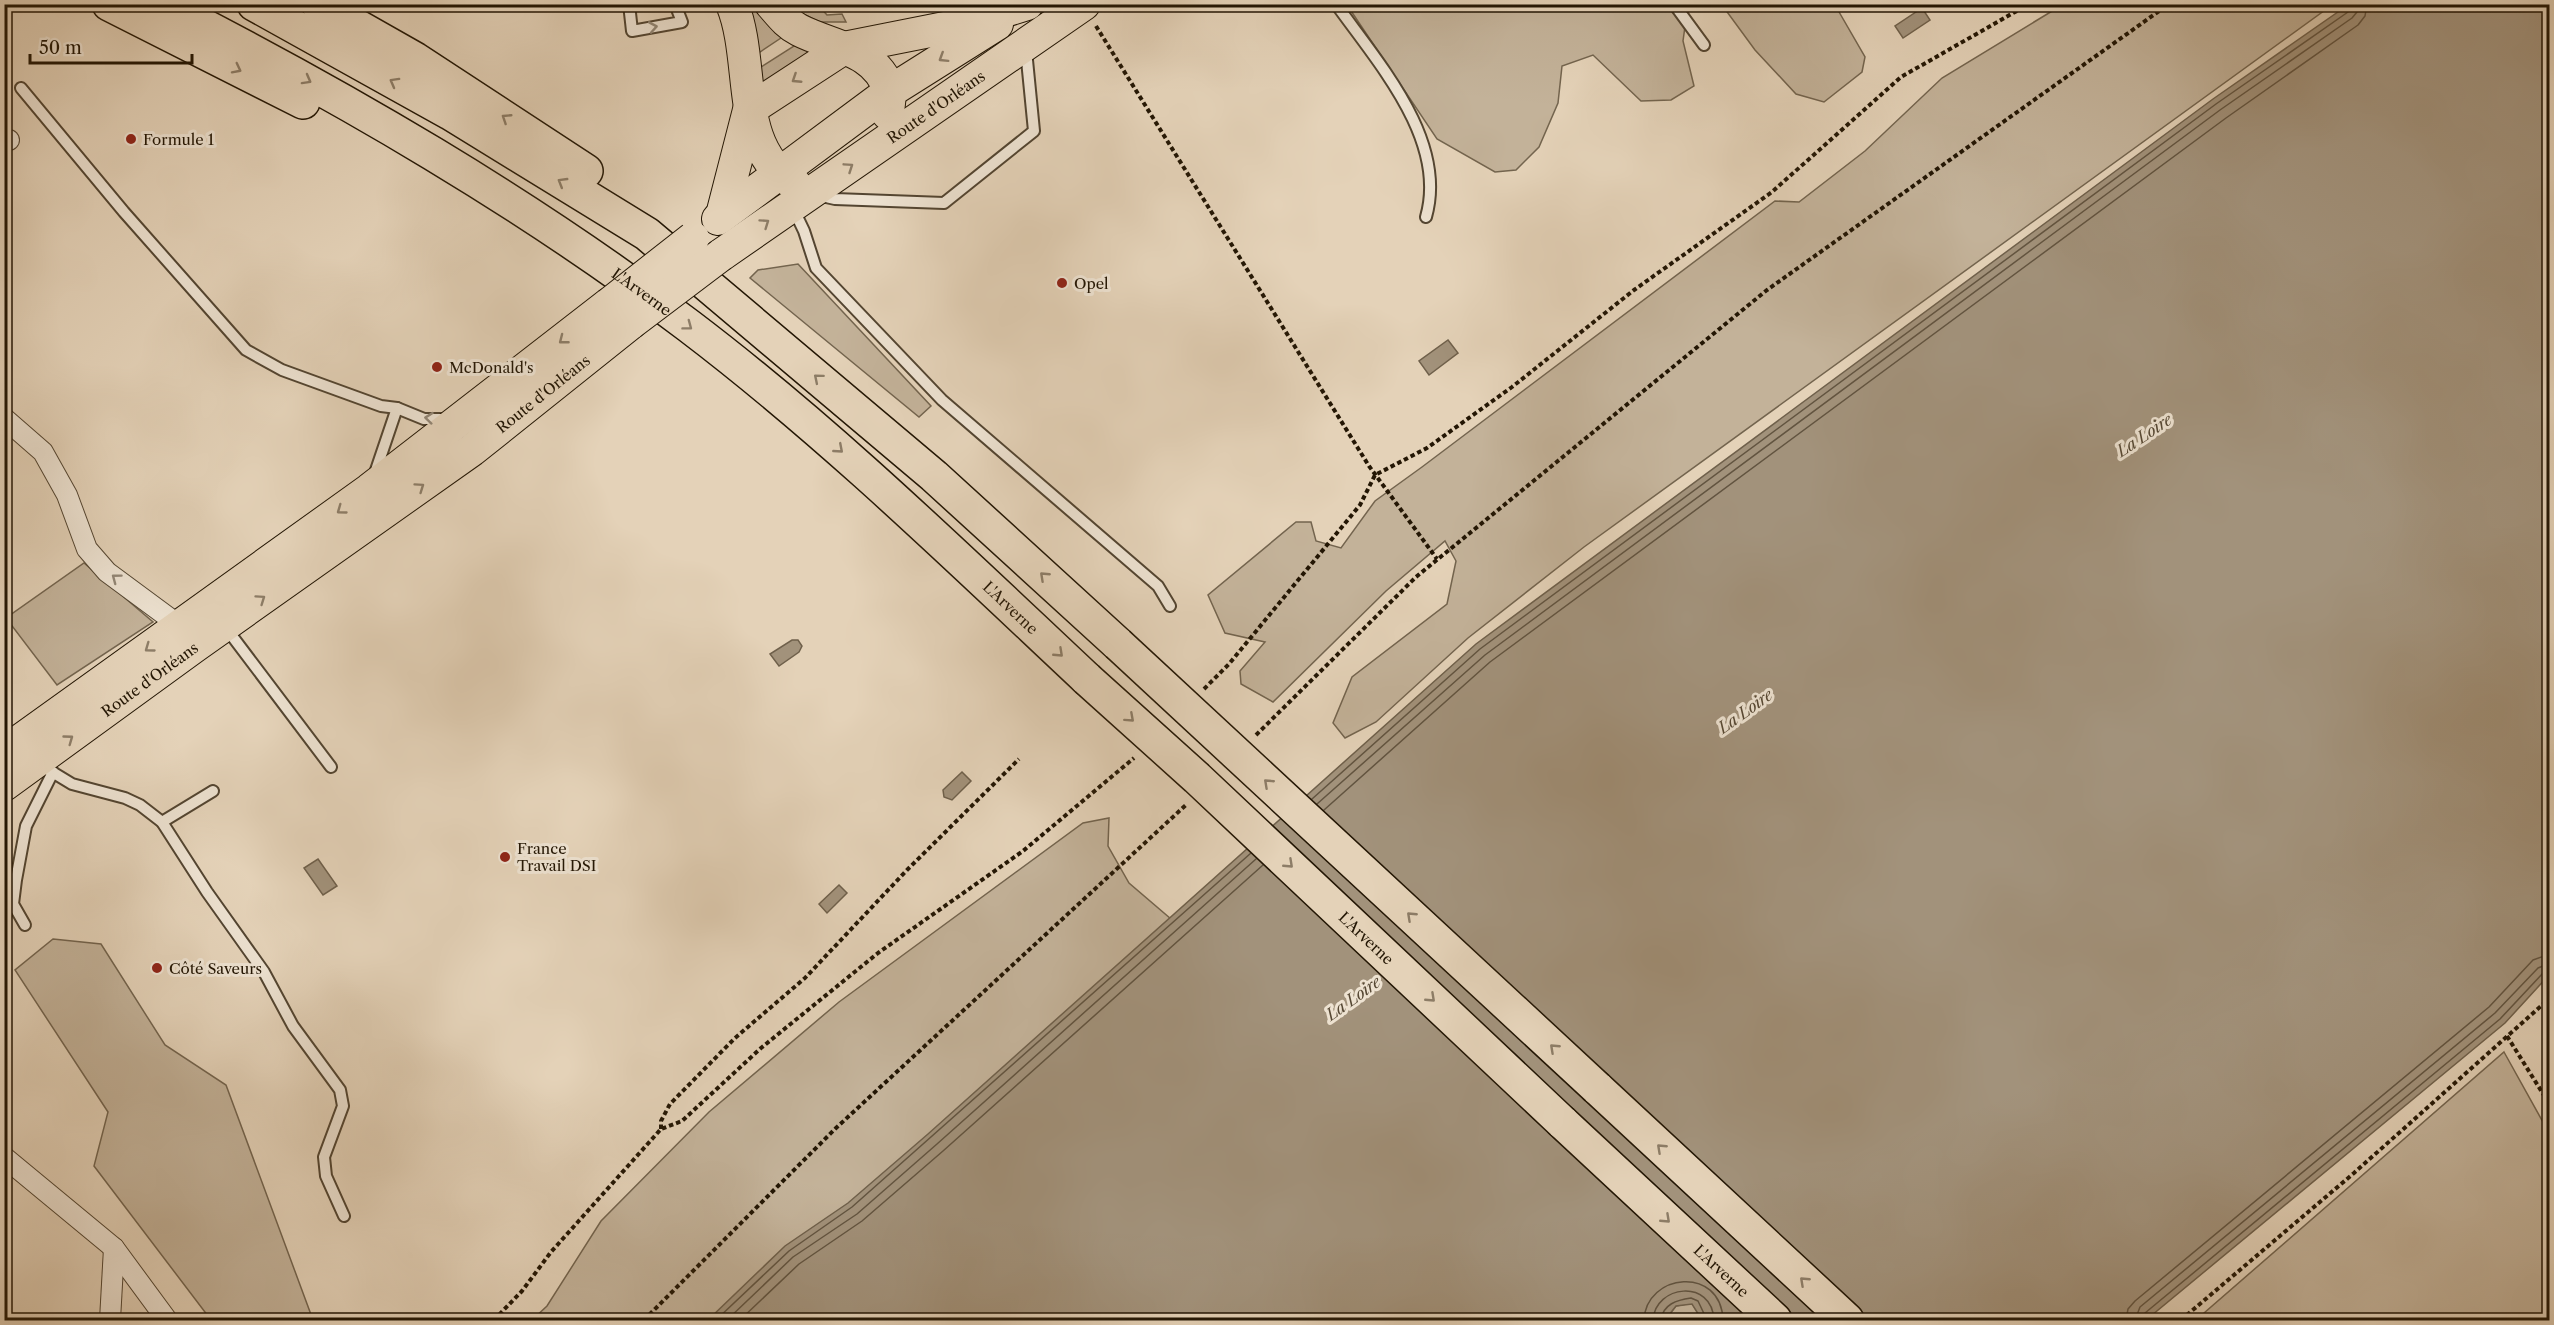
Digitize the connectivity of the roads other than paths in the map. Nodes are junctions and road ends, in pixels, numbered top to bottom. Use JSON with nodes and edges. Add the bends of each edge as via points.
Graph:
{"nodes":[{"id":1,"x":109,"y":4,"type":"edge"},
{"id":2,"x":162,"y":4,"type":"edge"},
{"id":3,"x":254,"y":4,"type":"edge"},
{"id":4,"x":318,"y":4,"type":"edge"},
{"id":5,"x":629,"y":4,"type":"edge"},
{"id":6,"x":675,"y":4,"type":"edge"},
{"id":7,"x":732,"y":4,"type":"edge"},
{"id":8,"x":771,"y":4,"type":"edge"},
{"id":9,"x":1028,"y":4,"type":"edge"},
{"id":10,"x":1336,"y":4,"type":"edge"},
{"id":11,"x":1674,"y":4,"type":"edge"},
{"id":12,"x":1088,"y":12,"type":"edge"},
{"id":13,"x":1025,"y":44,"type":"junction"},
{"id":14,"x":1704,"y":45,"type":"dead end"},
{"id":15,"x":844,"y":48,"type":"junction"},
{"id":16,"x":21,"y":88,"type":"dead end"},
{"id":17,"x":889,"y":92,"type":"junction"},
{"id":18,"x":749,"y":110,"type":"junction"},
{"id":19,"x":888,"y":142,"type":"junction"},
{"id":20,"x":779,"y":172,"type":"junction"},
{"id":21,"x":801,"y":199,"type":"junction"},
{"id":22,"x":722,"y":215,"type":"junction"},
{"id":23,"x":1426,"y":217,"type":"dead end"},
{"id":24,"x":555,"y":231,"type":"junction"},
{"id":25,"x":648,"y":234,"type":"junction"},
{"id":26,"x":620,"y":314,"type":"junction"},
{"id":27,"x":397,"y":408,"type":"junction"},
{"id":28,"x":4,"y":418,"type":"edge"},
{"id":29,"x":462,"y":419,"type":"junction"},
{"id":30,"x":369,"y":490,"type":"junction"},
{"id":31,"x":1170,"y":606,"type":"dead end"},
{"id":32,"x":224,"y":626,"type":"junction"},
{"id":33,"x":187,"y":636,"type":"junction"},
{"id":34,"x":4,"y":752,"type":"edge"},
{"id":35,"x":45,"y":767,"type":"junction"},
{"id":36,"x":331,"y":767,"type":"dead end"},
{"id":37,"x":4,"y":785,"type":"edge"},
{"id":38,"x":213,"y":791,"type":"dead end"},
{"id":39,"x":162,"y":822,"type":"junction"},
{"id":40,"x":25,"y":925,"type":"dead end"},
{"id":41,"x":4,"y":1157,"type":"edge"},
{"id":42,"x":344,"y":1216,"type":"dead end"},
{"id":43,"x":114,"y":1248,"type":"junction"},
{"id":44,"x":110,"y":1320,"type":"edge"},
{"id":45,"x":166,"y":1320,"type":"edge"},
{"id":46,"x":1775,"y":1320,"type":"edge"},
{"id":47,"x":1847,"y":1320,"type":"edge"}],
"edges":[{"from":1,"to":24,"type":"highway","one_way":true,"via":[[310,106],[534,238]]},
{"from":2,"to":24,"type":"highway","name":"L'Arverne","one_way":true,"via":[[318,86]]},
{"from":25,"to":3,"type":"highway","one_way":true,"via":[[450,113]]},
{"from":25,"to":4,"type":"highway","one_way":true,"via":[[593,176],[415,59]]},
{"from":5,"to":6,"type":"lane","one_way":true,"via":[[632,31],[682,22]]},
{"from":7,"to":18,"type":"main road","via":[[745,48]]},
{"from":8,"to":15,"type":"main road","via":[[797,29]]},
{"from":9,"to":15,"type":"main road","via":[[960,25]]},
{"from":9,"to":17,"type":"main road","name":"Route d'Orléans","one_way":true},
{"from":10,"to":23,"type":"lane","via":[[1399,93],[1422,139],[1431,198]]},
{"from":11,"to":14,"type":"lane"},
{"from":12,"to":13,"type":"main road","name":"Route d'Orléans"},
{"from":13,"to":19,"type":"main road","name":"Route d'Orléans"},
{"from":13,"to":21,"type":"lane","via":[[1034,131],[945,203]]},
{"from":15,"to":17,"type":"main road","via":[[868,58]]},
{"from":15,"to":18,"type":"main road","one_way":true},
{"from":16,"to":27,"type":"lane","via":[[246,350],[282,370],[381,406]]},
{"from":17,"to":19,"type":"main road"},
{"from":17,"to":20,"type":"main road","name":"Route d'Orléans"},
{"from":18,"to":20,"type":"main road","via":[[762,150]]},
{"from":18,"to":22,"type":"main road"},
{"from":21,"to":19,"type":"main road","name":"Route d'Orléans","one_way":true},
{"from":20,"to":21,"type":"main road"},
{"from":20,"to":22,"type":"main road","name":"Route d'Orléans"},
{"from":26,"to":21,"type":"main road","name":"Route d'Orléans","one_way":true,"bridge":true,"via":[[721,255]]},
{"from":21,"to":31,"type":"lane","via":[[804,231],[816,268],[942,400],[1158,586]]},
{"from":22,"to":26,"type":"main road","name":"Route d'Orléans","bridge":true,"via":[[693,238]]},
{"from":24,"to":46,"type":"highway","name":"L'Arverne","one_way":true,"bridge":true,"via":[[688,326],[781,399],[1206,786]]},
{"from":47,"to":25,"type":"highway","one_way":true,"bridge":true,"via":[[934,476]]},
{"from":26,"to":29,"type":"main road","name":"Route d'Orléans","one_way":true},
{"from":32,"to":26,"type":"main road","name":"Route d'Orléans","one_way":true,"via":[[472,450]]},
{"from":29,"to":27,"type":"lane","one_way":true,"via":[[424,419]]},
{"from":27,"to":30,"type":"lane"},
{"from":33,"to":28,"type":"street","one_way":true,"via":[[107,572],[87,549],[67,495],[43,452]]},
{"from":29,"to":30,"type":"main road","name":"Route d'Orléans"},
{"from":30,"to":33,"type":"main road","name":"Route d'Orléans","one_way":true},
{"from":32,"to":33,"type":"main road","name":"Route d'Orléans"},
{"from":32,"to":36,"type":"lane"},
{"from":33,"to":34,"type":"main road","name":"Route d'Orléans","one_way":true},
{"from":35,"to":33,"type":"main road","name":"Route d'Orléans","one_way":true},
{"from":35,"to":37,"type":"main road","name":"Route d'Orléans"},
{"from":35,"to":39,"type":"lane","via":[[72,784],[140,805]]},
{"from":35,"to":40,"type":"lane","via":[[26,826],[12,904]]},
{"from":38,"to":39,"type":"lane"},
{"from":39,"to":42,"type":"lane","via":[[264,972],[293,1026],[340,1090],[343,1106],[324,1157],[326,1176]]},
{"from":41,"to":43,"type":"street"},
{"from":43,"to":44,"type":"street"},
{"from":43,"to":45,"type":"street"}]}
